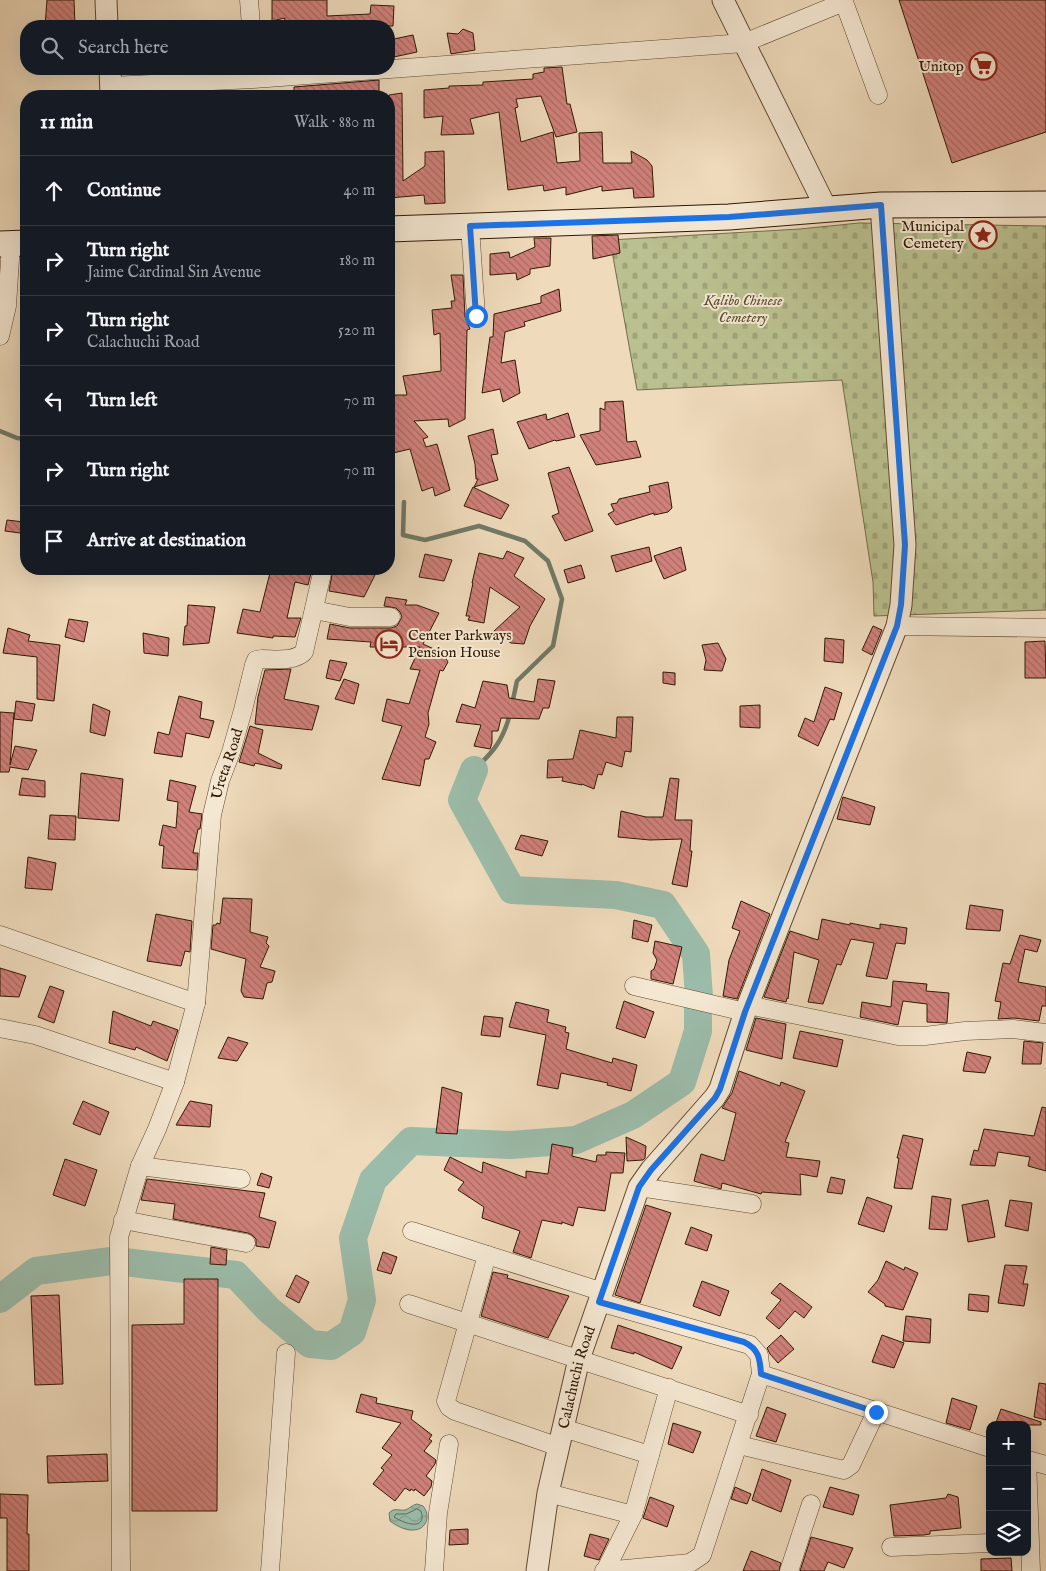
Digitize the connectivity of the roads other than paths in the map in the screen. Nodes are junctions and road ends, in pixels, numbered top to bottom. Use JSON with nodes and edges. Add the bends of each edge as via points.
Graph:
{"nodes":[{"id":1,"x":106,"y":0,"type":"edge"},
{"id":2,"x":249,"y":0,"type":"edge"},
{"id":3,"x":723,"y":0,"type":"edge"},
{"id":4,"x":107,"y":20,"type":"edge"},
{"id":5,"x":250,"y":20,"type":"edge"},
{"id":6,"x":744,"y":44,"type":"junction"},
{"id":7,"x":395,"y":65,"type":"edge"},
{"id":8,"x":239,"y":75,"type":"edge"},
{"id":9,"x":111,"y":84,"type":"edge"},
{"id":10,"x":878,"y":95,"type":"dead end"},
{"id":11,"x":1046,"y":204,"type":"edge"},
{"id":12,"x":881,"y":205,"type":"junction"},
{"id":13,"x":826,"y":208,"type":"junction"},
{"id":14,"x":470,"y":226,"type":"junction"},
{"id":15,"x":395,"y":229,"type":"edge"},
{"id":16,"x":12,"y":244,"type":"edge"},
{"id":17,"x":476,"y":316,"type":"dead end"},
{"id":18,"x":0,"y":336,"type":"edge"},
{"id":19,"x":322,"y":575,"type":"edge"},
{"id":20,"x":314,"y":610,"type":"junction"},
{"id":21,"x":391,"y":617,"type":"dead end"},
{"id":22,"x":897,"y":626,"type":"junction"},
{"id":23,"x":1046,"y":628,"type":"edge"},
{"id":24,"x":0,"y":936,"type":"edge"},
{"id":25,"x":634,"y":986,"type":"dead end"},
{"id":26,"x":196,"y":1003,"type":"junction"},
{"id":27,"x":746,"y":1009,"type":"junction"},
{"id":28,"x":0,"y":1028,"type":"edge"},
{"id":29,"x":1046,"y":1033,"type":"edge"},
{"id":30,"x":175,"y":1082,"type":"junction"},
{"id":31,"x":140,"y":1166,"type":"junction"},
{"id":32,"x":240,"y":1179,"type":"dead end"},
{"id":33,"x":639,"y":1187,"type":"junction"},
{"id":34,"x":752,"y":1204,"type":"dead end"},
{"id":35,"x":123,"y":1220,"type":"junction"},
{"id":36,"x":412,"y":1232,"type":"dead end"},
{"id":37,"x":246,"y":1243,"type":"dead end"},
{"id":38,"x":487,"y":1255,"type":"junction"},
{"id":39,"x":601,"y":1297,"type":"junction"},
{"id":40,"x":409,"y":1304,"type":"dead end"},
{"id":41,"x":468,"y":1323,"type":"junction"},
{"id":42,"x":286,"y":1354,"type":"dead end"},
{"id":43,"x":579,"y":1359,"type":"junction"},
{"id":44,"x":761,"y":1374,"type":"junction"},
{"id":45,"x":669,"y":1388,"type":"junction"},
{"id":46,"x":876,"y":1412,"type":"junction"},
{"id":47,"x":748,"y":1415,"type":"junction"},
{"id":48,"x":561,"y":1437,"type":"junction"},
{"id":49,"x":449,"y":1444,"type":"dead end"},
{"id":50,"x":739,"y":1445,"type":"junction"},
{"id":51,"x":986,"y":1447,"type":"edge"},
{"id":52,"x":650,"y":1454,"type":"junction"},
{"id":53,"x":1031,"y":1461,"type":"edge"},
{"id":54,"x":1046,"y":1465,"type":"edge"},
{"id":55,"x":1028,"y":1466,"type":"edge"},
{"id":56,"x":548,"y":1493,"type":"junction"},
{"id":57,"x":811,"y":1504,"type":"dead end"},
{"id":58,"x":1028,"y":1511,"type":"edge"},
{"id":59,"x":632,"y":1515,"type":"junction"},
{"id":60,"x":986,"y":1542,"type":"edge"},
{"id":61,"x":891,"y":1547,"type":"dead end"},
{"id":62,"x":1030,"y":1556,"type":"edge"},
{"id":63,"x":122,"y":1571,"type":"edge"},
{"id":64,"x":270,"y":1571,"type":"edge"},
{"id":65,"x":434,"y":1571,"type":"edge"},
{"id":66,"x":537,"y":1571,"type":"edge"},
{"id":67,"x":605,"y":1571,"type":"edge"},
{"id":68,"x":789,"y":1571,"type":"edge"},
{"id":69,"x":1031,"y":1571,"type":"edge"}],
"edges":[{"from":1,"to":4,"type":"street"},
{"from":2,"to":5,"type":"street"},
{"from":3,"to":6,"type":"street"},
{"from":6,"to":7,"type":"street"},
{"from":6,"to":10,"type":"street","via":[[844,2]]},
{"from":6,"to":13,"type":"street"},
{"from":8,"to":9,"type":"street"},
{"from":11,"to":12,"type":"main road"},
{"from":12,"to":13,"type":"main road"},
{"from":12,"to":22,"type":"street","name":"Calachuchi Road","via":[[905,545]]},
{"from":13,"to":14,"type":"main road","via":[[729,217]]},
{"from":14,"to":15,"type":"main road"},
{"from":14,"to":17,"type":"street"},
{"from":16,"to":18,"type":"street","via":[[7,306]]},
{"from":19,"to":20,"type":"street","name":"Ureta Road"},
{"from":20,"to":21,"type":"street","via":[[350,617]]},
{"from":20,"to":26,"type":"street","name":"Ureta Road","via":[[304,652],[300,656],[256,660],[254,665],[212,815]]},
{"from":22,"to":23,"type":"street"},
{"from":22,"to":27,"type":"street","name":"Calachuchi Road"},
{"from":24,"to":26,"type":"street"},
{"from":25,"to":27,"type":"street"},
{"from":26,"to":30,"type":"street"},
{"from":27,"to":29,"type":"street","via":[[898,1036],[1013,1030]]},
{"from":27,"to":33,"type":"street","name":"Calachuchi Road","via":[[715,1098]]},
{"from":28,"to":30,"type":"street","via":[[35,1035]]},
{"from":30,"to":31,"type":"street"},
{"from":31,"to":32,"type":"street"},
{"from":31,"to":35,"type":"street"},
{"from":33,"to":34,"type":"street"},
{"from":33,"to":39,"type":"street","name":"Calachuchi Road"},
{"from":35,"to":37,"type":"street"},
{"from":35,"to":63,"type":"street","via":[[118,1255]]},
{"from":36,"to":38,"type":"street"},
{"from":38,"to":39,"type":"street"},
{"from":38,"to":41,"type":"street"},
{"from":39,"to":43,"type":"street","name":"Calachuchi Road"},
{"from":39,"to":44,"type":"street","via":[[744,1342],[759,1355]]},
{"from":40,"to":41,"type":"street"},
{"from":41,"to":43,"type":"street"},
{"from":41,"to":48,"type":"street","via":[[446,1401],[449,1407],[455,1412]]},
{"from":42,"to":64,"type":"street"},
{"from":43,"to":45,"type":"street"},
{"from":43,"to":48,"type":"street","name":"Calachuchi Road"},
{"from":44,"to":46,"type":"street"},
{"from":44,"to":47,"type":"street"},
{"from":45,"to":47,"type":"street"},
{"from":45,"to":52,"type":"street"},
{"from":46,"to":50,"type":"street","via":[[851,1465],[844,1470]]},
{"from":46,"to":51,"type":"street"},
{"from":47,"to":50,"type":"street"},
{"from":48,"to":52,"type":"street"},
{"from":48,"to":56,"type":"street","name":"Calachuchi Road"},
{"from":49,"to":65,"type":"street","via":[[438,1514]]},
{"from":50,"to":67,"type":"street","via":[[702,1555],[690,1563]]},
{"from":52,"to":59,"type":"street"},
{"from":53,"to":54,"type":"street"},
{"from":55,"to":58,"type":"street"},
{"from":56,"to":59,"type":"street"},
{"from":56,"to":66,"type":"street","name":"Calachuchi Road"},
{"from":57,"to":68,"type":"street"},
{"from":59,"to":67,"type":"street"},
{"from":60,"to":61,"type":"street"},
{"from":62,"to":69,"type":"street"}]}
